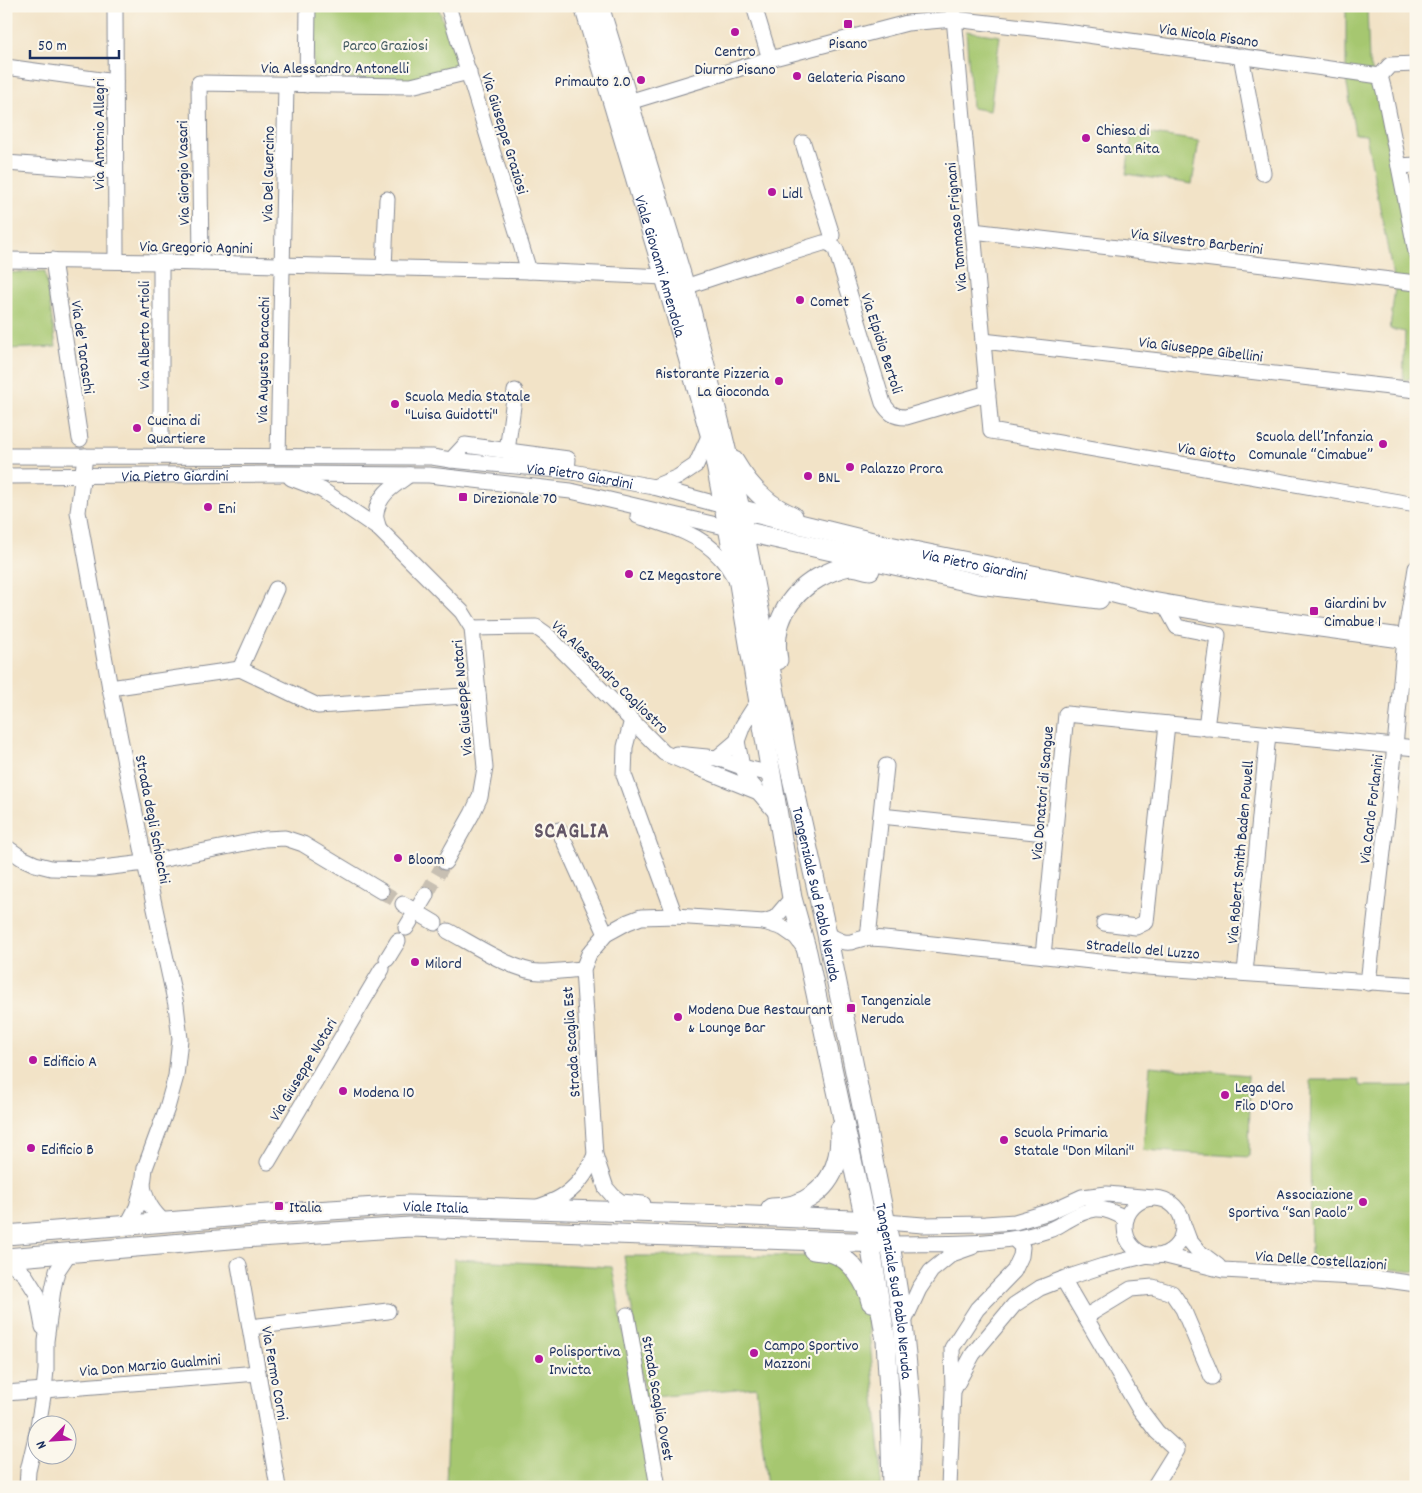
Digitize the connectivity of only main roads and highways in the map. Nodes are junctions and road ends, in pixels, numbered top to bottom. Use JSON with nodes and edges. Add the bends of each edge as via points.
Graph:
{"nodes":[{"id":1,"x":584,"y":6,"type":"edge"},
{"id":2,"x":599,"y":6,"type":"edge"},
{"id":3,"x":621,"y":104,"type":"junction"},
{"id":4,"x":717,"y":438,"type":"junction"},
{"id":5,"x":732,"y":507,"type":"junction"},
{"id":6,"x":736,"y":530,"type":"junction"},
{"id":7,"x":889,"y":546,"type":"junction"},
{"id":8,"x":980,"y":584,"type":"junction"},
{"id":9,"x":1141,"y":600,"type":"junction"},
{"id":10,"x":1410,"y":639,"type":"edge"},
{"id":11,"x":786,"y":752,"type":"junction"},
{"id":12,"x":771,"y":774,"type":"junction"},
{"id":13,"x":818,"y":895,"type":"junction"},
{"id":14,"x":841,"y":1105,"type":"junction"},
{"id":15,"x":728,"y":1215,"type":"junction"},
{"id":16,"x":866,"y":1221,"type":"junction"},
{"id":17,"x":886,"y":1222,"type":"junction"},
{"id":18,"x":6,"y":1235,"type":"edge"},
{"id":19,"x":690,"y":1237,"type":"junction"},
{"id":20,"x":870,"y":1243,"type":"junction"},
{"id":21,"x":890,"y":1244,"type":"junction"},
{"id":22,"x":6,"y":1258,"type":"edge"},
{"id":23,"x":886,"y":1340,"type":"junction"},
{"id":24,"x":892,"y":1487,"type":"edge"},
{"id":25,"x":908,"y":1487,"type":"edge"}],
"edges":[{"from":1,"to":3,"type":"main road","name":"Viale Giovanni Amendola"},
{"from":2,"to":3,"type":"main road","name":"Viale Giovanni Amendola"},
{"from":3,"to":4,"type":"main road","name":"Viale Giovanni Amendola","via":[[665,277]]},
{"from":3,"to":4,"type":"main road","name":"Viale Giovanni Amendola","via":[[685,287]]},
{"from":4,"to":5,"type":"main road","name":"Viale Giovanni Amendola"},
{"from":4,"to":7,"type":"main road","via":[[745,480],[782,512],[814,524],[852,531]]},
{"from":5,"to":6,"type":"main road","name":"Tangenziale Sud Pablo Neruda"},
{"from":5,"to":7,"type":"main road","name":"Via Pietro Giardini"},
{"from":6,"to":8,"type":"main road","name":"Via Pietro Giardini"},
{"from":6,"to":11,"type":"main road","name":"Tangenziale Sud Pablo Neruda"},
{"from":6,"to":12,"type":"main road","name":"Tangenziale Sud Pablo Neruda","via":[[739,584]]},
{"from":7,"to":9,"type":"main road","name":"Via Pietro Giardini"},
{"from":8,"to":9,"type":"main road","name":"Via Pietro Giardini","via":[[1094,599]]},
{"from":8,"to":11,"type":"main road","via":[[945,584],[851,566],[828,572],[800,590],[783,613],[776,637],[794,730],[793,744]]},
{"from":9,"to":10,"type":"main road","name":"Via Pietro Giardini"},
{"from":11,"to":13,"type":"main road","name":"Tangenziale Sud Pablo Neruda"},
{"from":12,"to":13,"type":"main road","via":[[784,784],[802,865]]},
{"from":12,"to":14,"type":"main road","name":"Tangenziale Sud Pablo Neruda","via":[[792,898]]},
{"from":13,"to":17,"type":"main road","name":"Tangenziale Sud Pablo Neruda"},
{"from":14,"to":15,"type":"main road","via":[[838,1156],[834,1169],[817,1193],[793,1206],[741,1208]]},
{"from":14,"to":16,"type":"main road","name":"Tangenziale Sud Pablo Neruda"},
{"from":15,"to":16,"type":"main road","name":"Viale Italia"},
{"from":15,"to":18,"type":"main road","name":"Viale Italia","via":[[408,1205]]},
{"from":16,"to":17,"type":"main road","name":"Viale Italia"},
{"from":16,"to":20,"type":"main road","name":"Tangenziale Sud Pablo Neruda"},
{"from":17,"to":21,"type":"main road","name":"Tangenziale Sud Pablo Neruda"},
{"from":19,"to":20,"type":"main road"},
{"from":19,"to":22,"type":"main road","name":"Viale Italia","via":[[410,1227]]},
{"from":19,"to":23,"type":"main road","via":[[742,1248],[833,1253],[851,1264],[862,1278]]},
{"from":20,"to":21,"type":"main road"},
{"from":20,"to":23,"type":"main road","name":"Tangenziale Sud Pablo Neruda"},
{"from":21,"to":25,"type":"main road","name":"Tangenziale Sud Pablo Neruda","via":[[903,1324],[911,1408]]},
{"from":23,"to":24,"type":"main road","name":"Tangenziale Sud Pablo Neruda"}]}
